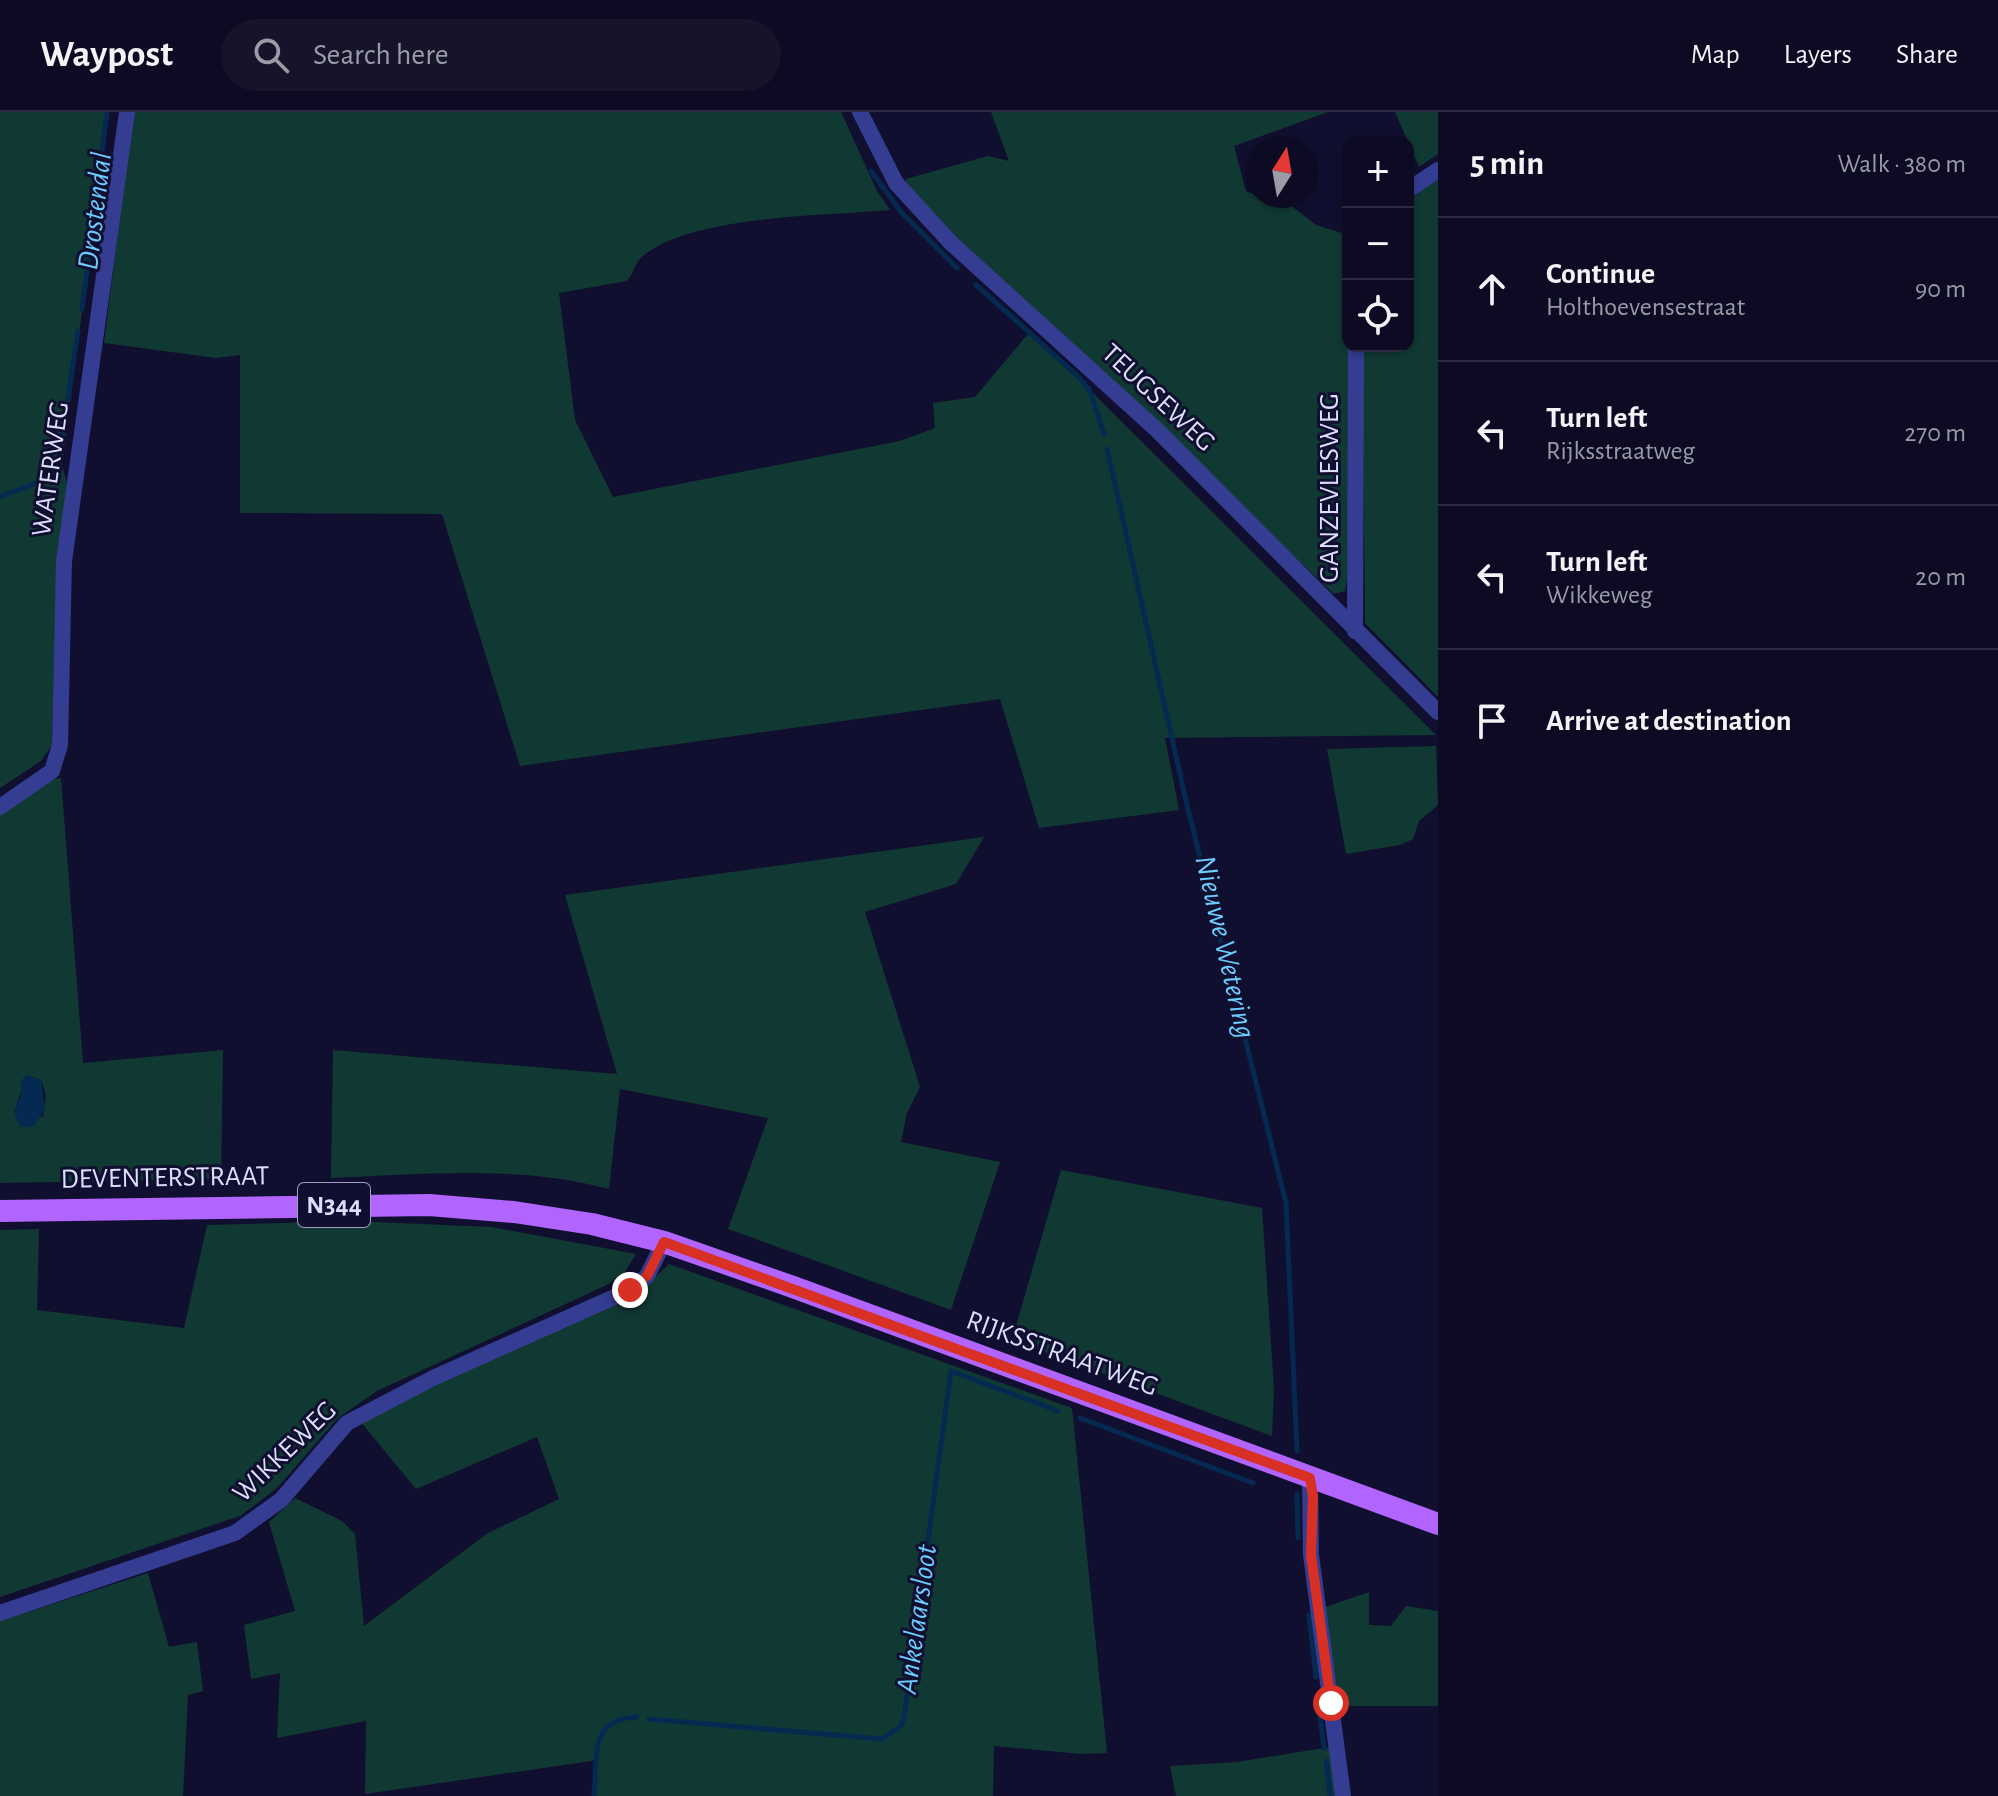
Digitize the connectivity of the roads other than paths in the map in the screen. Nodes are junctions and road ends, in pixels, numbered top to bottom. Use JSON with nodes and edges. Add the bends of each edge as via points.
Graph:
{"nodes":[{"id":1,"x":127,"y":112,"type":"edge"},
{"id":2,"x":860,"y":112,"type":"edge"},
{"id":3,"x":1438,"y":170,"type":"edge"},
{"id":4,"x":1414,"y":186,"type":"edge"},
{"id":5,"x":1356,"y":352,"type":"edge"},
{"id":6,"x":1355,"y":631,"type":"junction"},
{"id":7,"x":1438,"y":712,"type":"edge"},
{"id":8,"x":0,"y":807,"type":"edge"},
{"id":9,"x":0,"y":1211,"type":"edge"},
{"id":10,"x":664,"y":1242,"type":"junction"},
{"id":11,"x":1310,"y":1478,"type":"junction"},
{"id":12,"x":1438,"y":1524,"type":"edge"},
{"id":13,"x":0,"y":1613,"type":"edge"},
{"id":14,"x":1343,"y":1796,"type":"edge"}],
"edges":[{"from":1,"to":8,"type":"street","name":"WATERWEG","via":[[64,561],[60,745],[52,771]]},
{"from":2,"to":6,"type":"street","name":"TEUGSEWEG","via":[[896,183],[951,243],[1157,430]]},
{"from":3,"to":4,"type":"street"},
{"from":5,"to":6,"type":"street","name":"GANZEVLESWEG"},
{"from":6,"to":7,"type":"street","name":"TEUGSEWEG"},
{"from":9,"to":10,"type":"main road","name":"DEVENTERSTRAAT","number":"N344","via":[[429,1205],[592,1224]]},
{"from":10,"to":11,"type":"main road","name":"RIJKSSTRAATWEG","number":"N344"},
{"from":10,"to":13,"type":"street","name":"WIKKEWEG","via":[[647,1276],[630,1290],[433,1378],[347,1423],[281,1500],[235,1533]]},
{"from":11,"to":12,"type":"main road","name":"RIJKSSTRAATWEG","number":"N344"},
{"from":11,"to":14,"type":"street","via":[[1311,1555]]}]}
